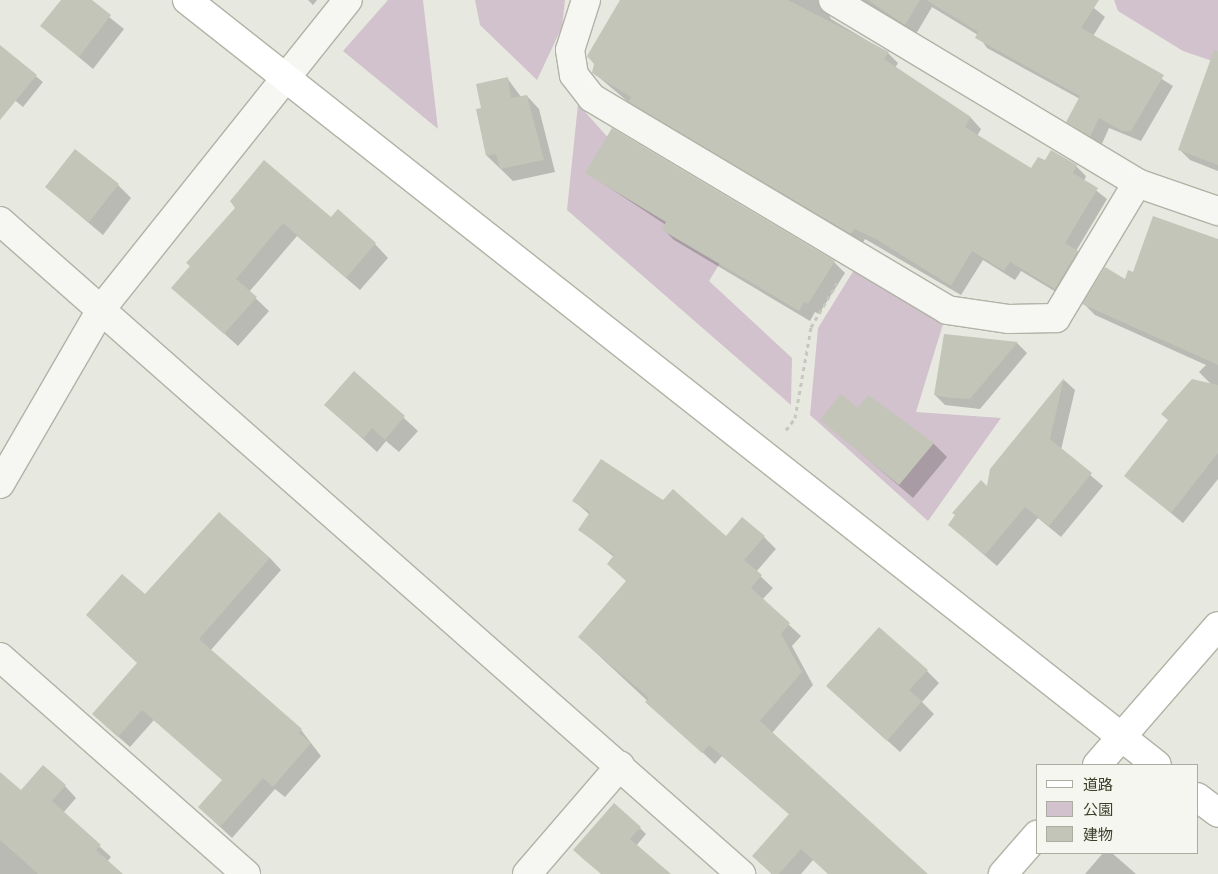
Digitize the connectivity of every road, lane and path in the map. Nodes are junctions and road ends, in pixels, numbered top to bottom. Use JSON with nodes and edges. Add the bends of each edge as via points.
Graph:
{"nodes":[{"id":1,"x":187,"y":0,"type":"edge"},
{"id":2,"x":348,"y":0,"type":"edge"},
{"id":3,"x":586,"y":0,"type":"edge"},
{"id":4,"x":833,"y":0,"type":"edge"},
{"id":5,"x":284,"y":78,"type":"junction"},
{"id":6,"x":1137,"y":183,"type":"junction"},
{"id":7,"x":1218,"y":211,"type":"edge"},
{"id":8,"x":0,"y":221,"type":"edge"},
{"id":9,"x":854,"y":255,"type":"junction"},
{"id":10,"x":102,"y":308,"type":"junction"},
{"id":11,"x":765,"y":457,"type":"junction"},
{"id":12,"x":0,"y":484,"type":"edge"},
{"id":13,"x":1218,"y":626,"type":"edge"},
{"id":14,"x":0,"y":657,"type":"edge"},
{"id":15,"x":1122,"y":737,"type":"junction"},
{"id":16,"x":1098,"y":764,"type":"edge"},
{"id":17,"x":1156,"y":764,"type":"edge"},
{"id":18,"x":620,"y":766,"type":"junction"},
{"id":19,"x":1198,"y":797,"type":"edge"},
{"id":20,"x":1218,"y":813,"type":"edge"},
{"id":21,"x":1036,"y":836,"type":"edge"},
{"id":22,"x":246,"y":874,"type":"edge"},
{"id":23,"x":527,"y":874,"type":"edge"},
{"id":24,"x":742,"y":874,"type":"edge"},
{"id":25,"x":1003,"y":874,"type":"edge"}],
"edges":[{"from":1,"to":5,"type":"street"},
{"from":2,"to":5,"type":"street"},
{"from":3,"to":9,"type":"street","via":[[570,50],[574,75],[592,98]]},
{"from":4,"to":6,"type":"street"},
{"from":5,"to":10,"type":"street"},
{"from":5,"to":11,"type":"street"},
{"from":6,"to":7,"type":"street"},
{"from":6,"to":9,"type":"street","via":[[1056,318],[1009,319],[947,310]]},
{"from":8,"to":10,"type":"street"},
{"from":9,"to":11,"type":"path","via":[[810,327],[795,418]]},
{"from":10,"to":12,"type":"street"},
{"from":10,"to":18,"type":"street"},
{"from":11,"to":15,"type":"street"},
{"from":13,"to":15,"type":"street"},
{"from":14,"to":22,"type":"street"},
{"from":15,"to":16,"type":"street"},
{"from":15,"to":17,"type":"street"},
{"from":18,"to":23,"type":"street"},
{"from":18,"to":24,"type":"street"},
{"from":19,"to":20,"type":"street"},
{"from":21,"to":25,"type":"street"}]}
